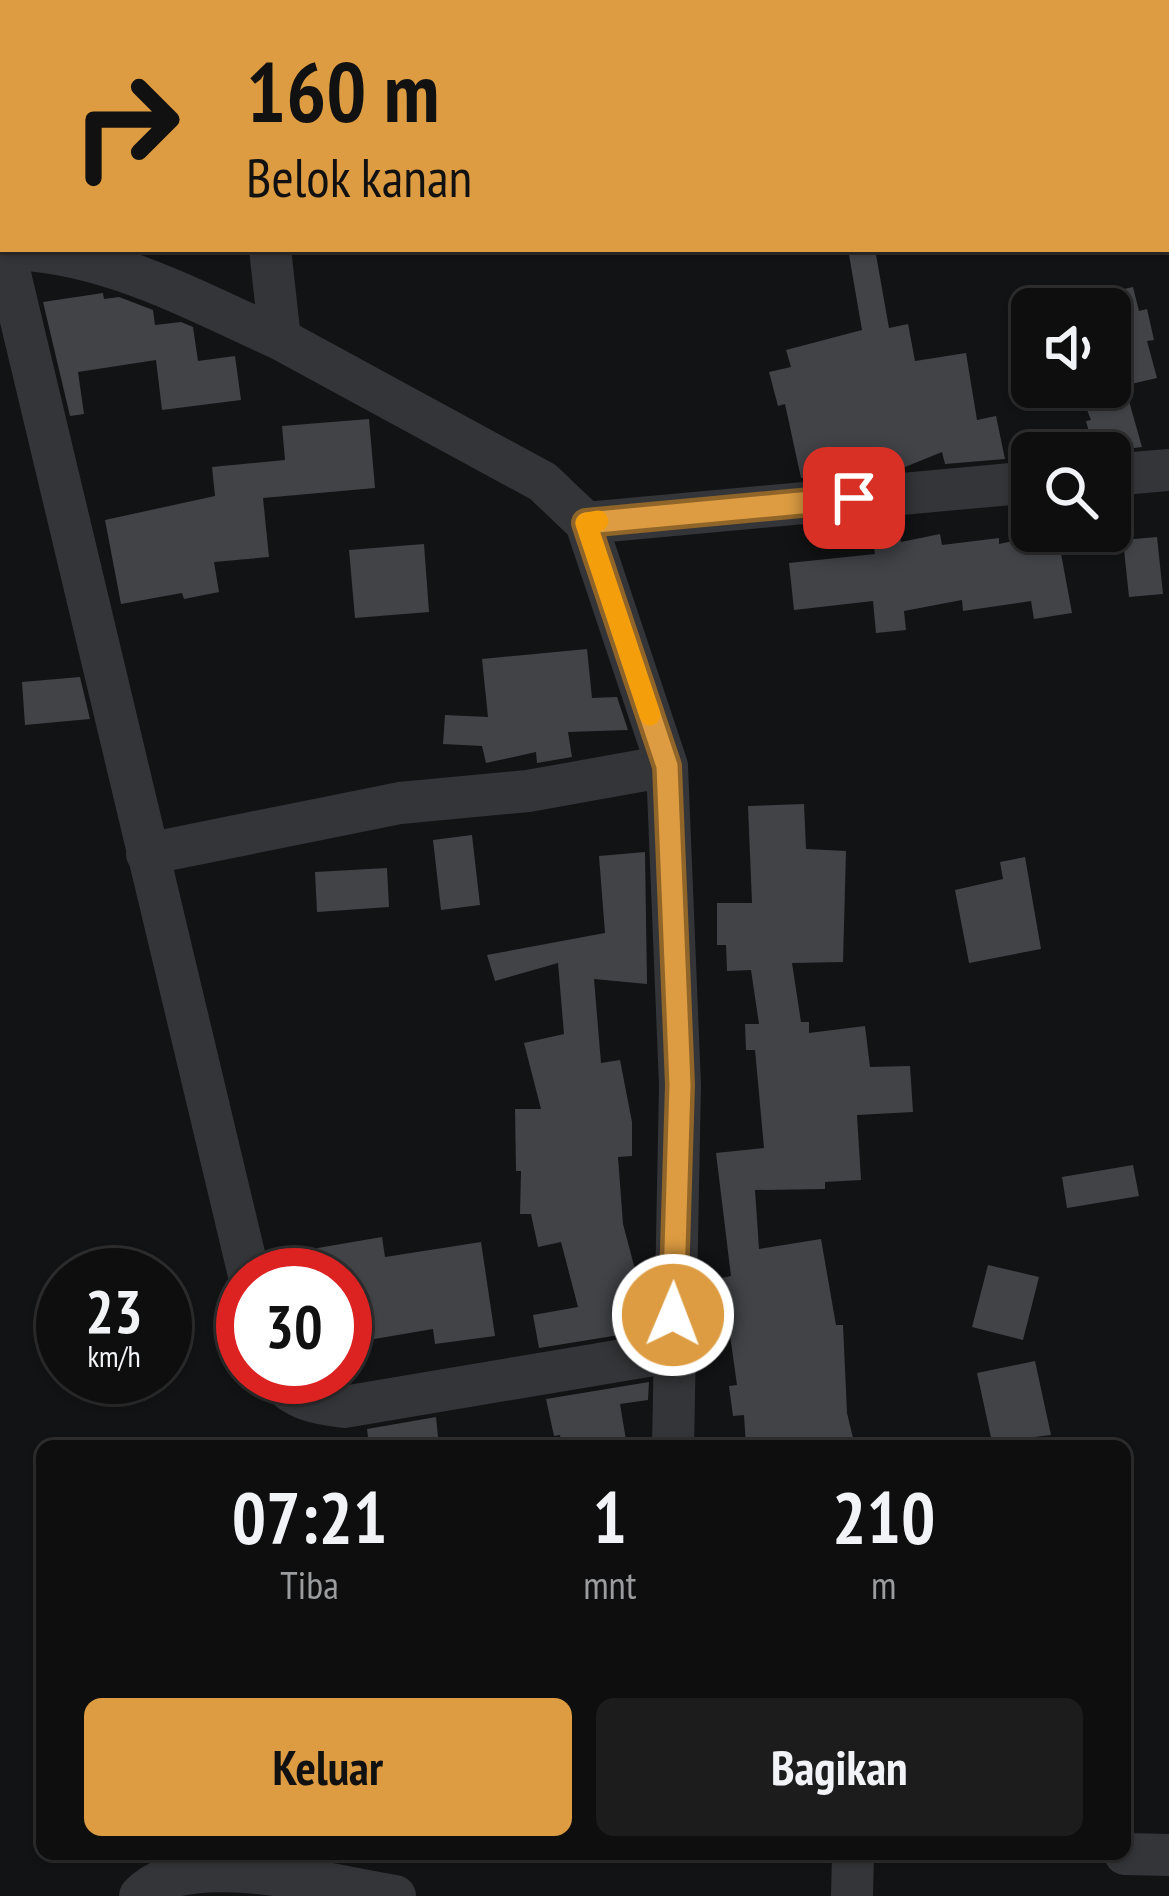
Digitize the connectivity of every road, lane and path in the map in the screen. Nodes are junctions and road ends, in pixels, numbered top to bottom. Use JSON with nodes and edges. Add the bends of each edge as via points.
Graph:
{"nodes":[{"id":1,"x":3,"y":252,"type":"edge"},
{"id":2,"x":59,"y":252,"type":"edge"},
{"id":3,"x":270,"y":252,"type":"edge"},
{"id":4,"x":280,"y":339,"type":"junction"},
{"id":5,"x":1169,"y":470,"type":"edge"},
{"id":6,"x":1131,"y":473,"type":"edge"},
{"id":7,"x":1011,"y":484,"type":"edge"},
{"id":8,"x":586,"y":523,"type":"junction"},
{"id":9,"x":667,"y":766,"type":"junction"},
{"id":10,"x":147,"y":854,"type":"junction"},
{"id":11,"x":242,"y":1248,"type":"edge"},
{"id":12,"x":671,"y":1352,"type":"junction"},
{"id":13,"x":372,"y":1402,"type":"edge"},
{"id":14,"x":321,"y":1404,"type":"edge"},
{"id":15,"x":362,"y":1404,"type":"edge"},
{"id":16,"x":673,"y":1440,"type":"edge"},
{"id":17,"x":1131,"y":1854,"type":"edge"},
{"id":18,"x":1169,"y":1855,"type":"edge"},
{"id":19,"x":853,"y":1860,"type":"edge"},
{"id":20,"x":140,"y":1896,"type":"edge"},
{"id":21,"x":395,"y":1896,"type":"edge"},
{"id":22,"x":852,"y":1896,"type":"edge"}],
"edges":[{"from":1,"to":10,"type":"street"},
{"from":2,"to":4,"type":"street","via":[[147,279]]},
{"from":3,"to":4,"type":"street"},
{"from":4,"to":8,"type":"street","via":[[543,482]]},
{"from":5,"to":6,"type":"street"},
{"from":7,"to":8,"type":"street"},
{"from":8,"to":9,"type":"street"},
{"from":9,"to":10,"type":"street","via":[[400,803]]},
{"from":9,"to":12,"type":"street","via":[[680,1085]]},
{"from":10,"to":11,"type":"street"},
{"from":12,"to":13,"type":"street"},
{"from":12,"to":16,"type":"street"},
{"from":14,"to":15,"type":"street"},
{"from":17,"to":18,"type":"street"},
{"from":19,"to":22,"type":"street"},
{"from":20,"to":21,"type":"street","via":[[183,1871]]}]}
